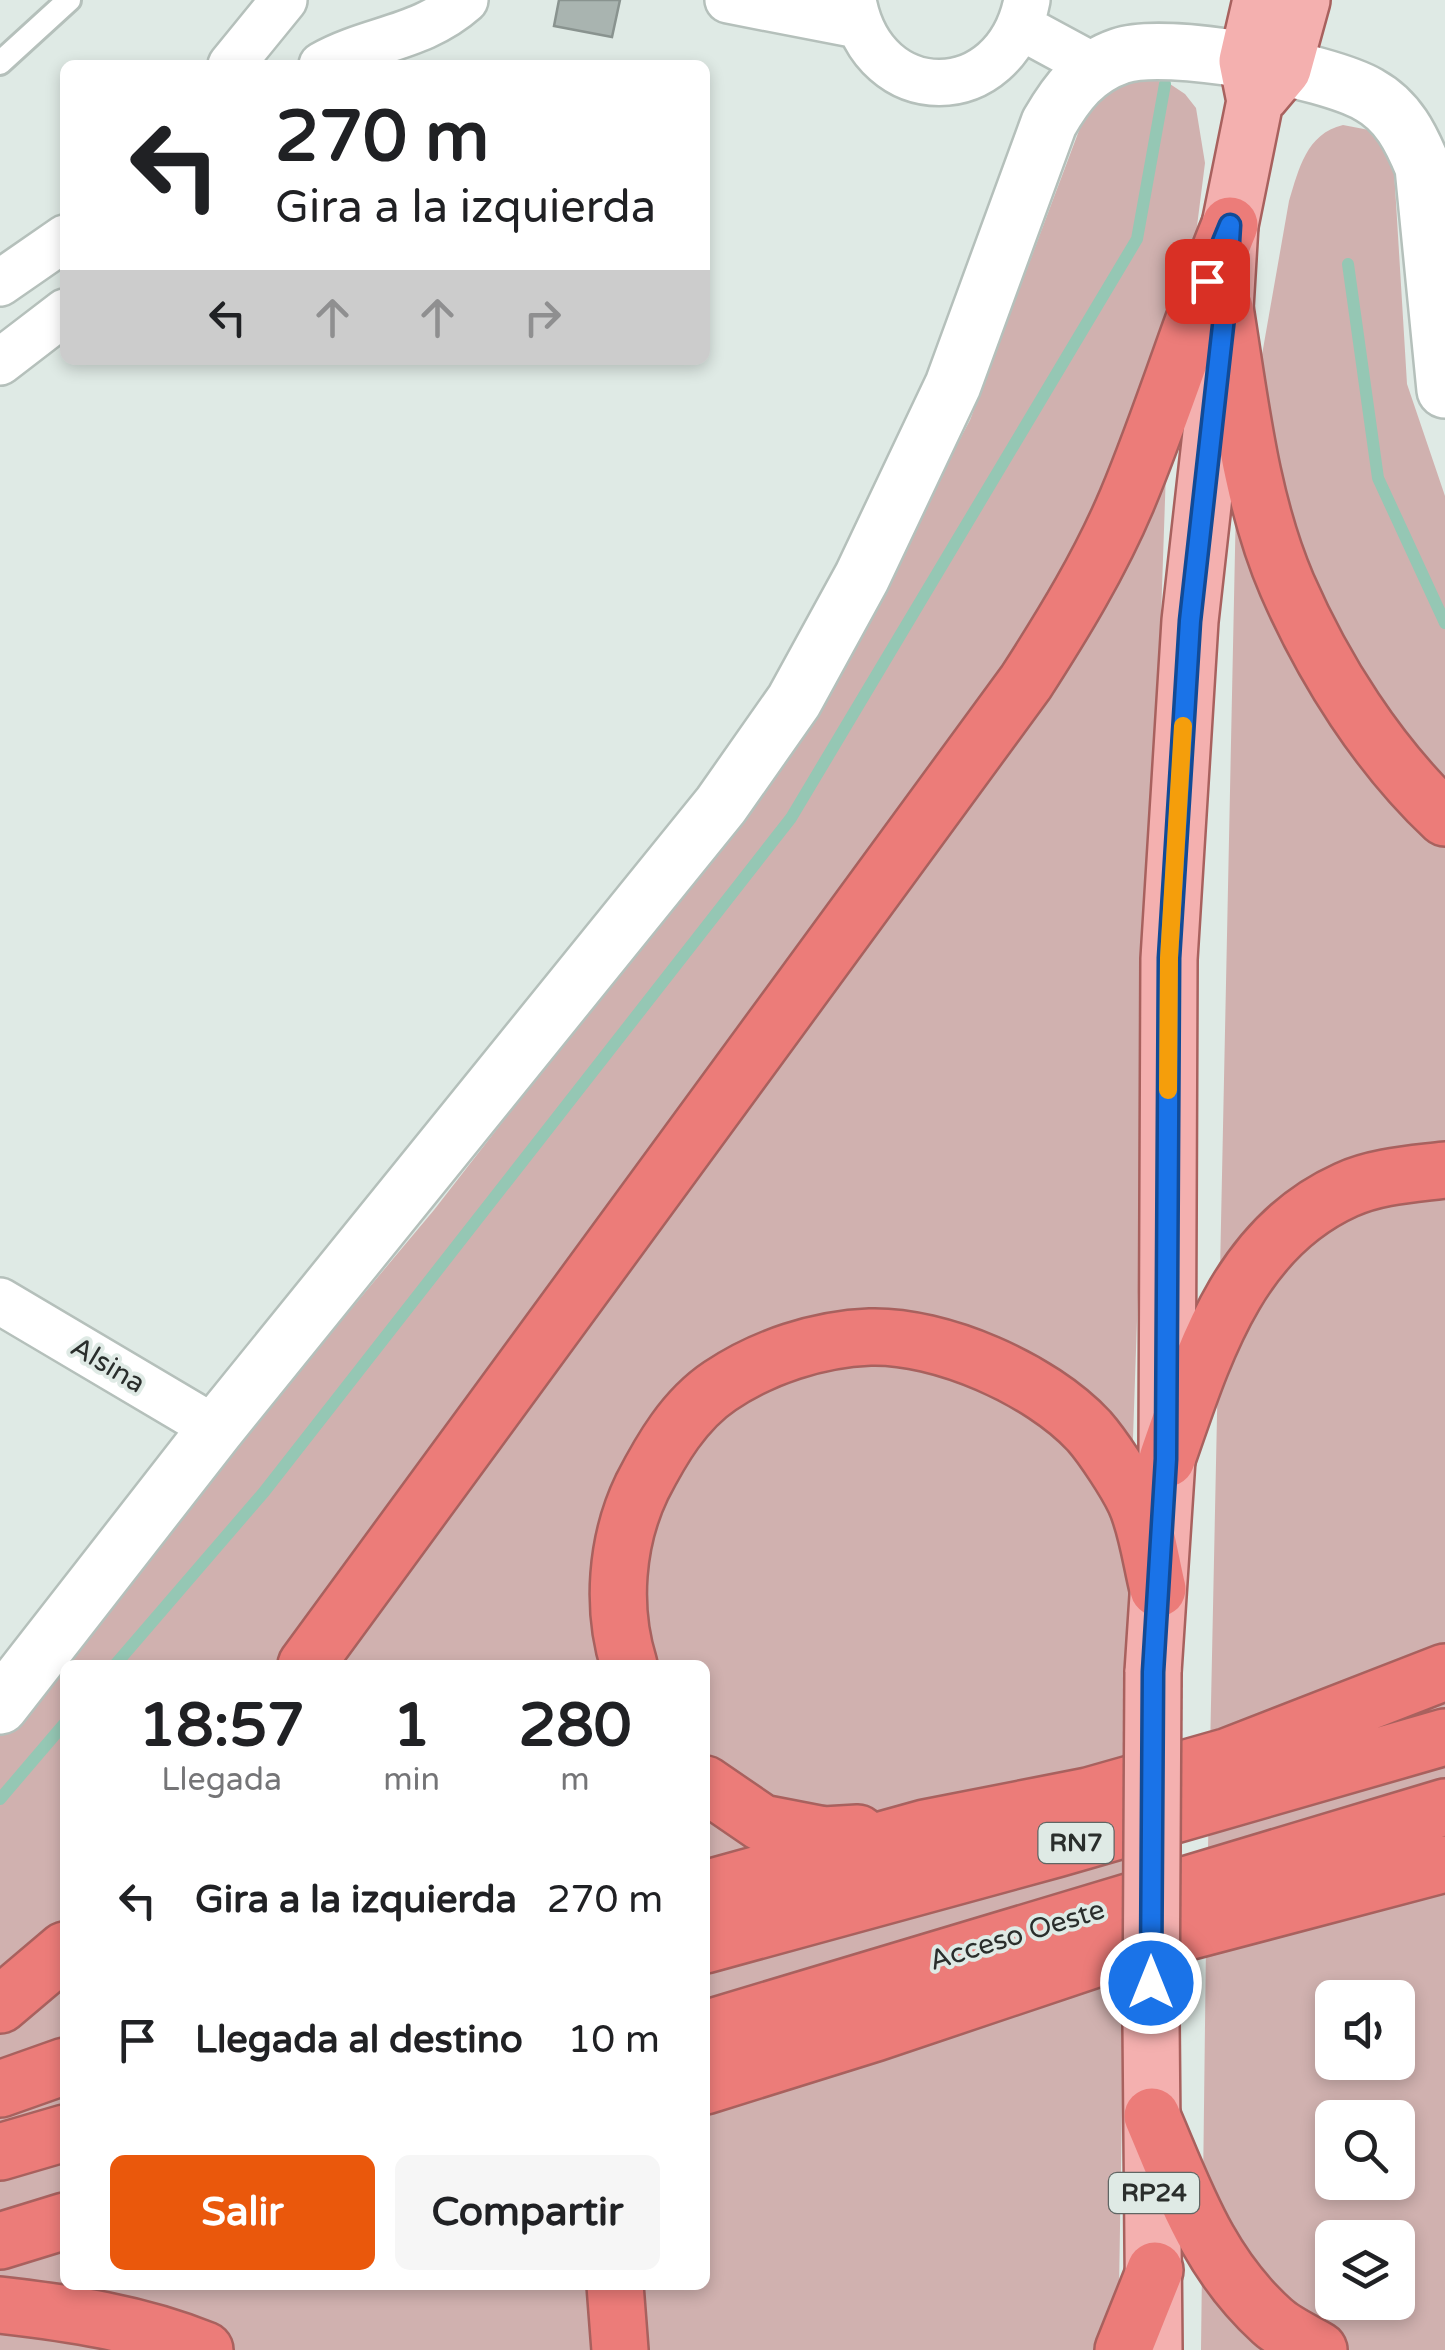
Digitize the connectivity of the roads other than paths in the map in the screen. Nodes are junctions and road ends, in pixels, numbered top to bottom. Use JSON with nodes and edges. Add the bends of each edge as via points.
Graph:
{"nodes":[{"id":1,"x":69,"y":0,"type":"edge"},
{"id":2,"x":284,"y":0,"type":"edge"},
{"id":3,"x":465,"y":0,"type":"edge"},
{"id":4,"x":728,"y":0,"type":"edge"},
{"id":5,"x":1261,"y":0,"type":"edge"},
{"id":6,"x":1302,"y":0,"type":"edge"},
{"id":7,"x":855,"y":12,"type":"edge"},
{"id":8,"x":1024,"y":14,"type":"edge"},
{"id":9,"x":240,"y":60,"type":"edge"},
{"id":10,"x":331,"y":60,"type":"edge"},
{"id":11,"x":0,"y":63,"type":"edge"},
{"id":12,"x":1094,"y":68,"type":"junction"},
{"id":13,"x":1262,"y":77,"type":"junction"},
{"id":14,"x":1230,"y":225,"type":"junction"},
{"id":15,"x":60,"y":241,"type":"edge"},
{"id":16,"x":0,"y":282,"type":"edge"},
{"id":17,"x":1225,"y":308,"type":"junction"},
{"id":18,"x":60,"y":316,"type":"edge"},
{"id":19,"x":0,"y":362,"type":"edge"},
{"id":20,"x":1445,"y":390,"type":"edge"},
{"id":21,"x":1445,"y":818,"type":"edge"},
{"id":22,"x":1445,"y":1170,"type":"edge"},
{"id":23,"x":0,"y":1301,"type":"edge"},
{"id":24,"x":216,"y":1429,"type":"junction"},
{"id":25,"x":1166,"y":1459,"type":"junction"},
{"id":26,"x":1158,"y":1589,"type":"junction"},
{"id":27,"x":310,"y":1660,"type":"edge"},
{"id":28,"x":627,"y":1660,"type":"edge"},
{"id":29,"x":1445,"y":1672,"type":"edge"},
{"id":30,"x":0,"y":1706,"type":"edge"},
{"id":31,"x":1445,"y":1737,"type":"edge"},
{"id":32,"x":710,"y":1787,"type":"edge"},
{"id":33,"x":1445,"y":1808,"type":"edge"},
{"id":34,"x":926,"y":1828,"type":"junction"},
{"id":35,"x":1429,"y":1874,"type":"edge"},
{"id":36,"x":710,"y":1888,"type":"edge"},
{"id":37,"x":710,"y":1943,"type":"edge"},
{"id":38,"x":60,"y":1954,"type":"edge"},
{"id":39,"x":0,"y":2005,"type":"edge"},
{"id":40,"x":710,"y":2028,"type":"edge"},
{"id":41,"x":875,"y":2033,"type":"junction"},
{"id":42,"x":60,"y":2068,"type":"edge"},
{"id":43,"x":710,"y":2084,"type":"edge"},
{"id":44,"x":0,"y":2089,"type":"edge"},
{"id":45,"x":1152,"y":2116,"type":"junction"},
{"id":46,"x":710,"y":2117,"type":"edge"},
{"id":47,"x":60,"y":2134,"type":"edge"},
{"id":48,"x":0,"y":2152,"type":"edge"},
{"id":49,"x":60,"y":2223,"type":"edge"},
{"id":50,"x":0,"y":2241,"type":"edge"},
{"id":51,"x":1155,"y":2270,"type":"junction"},
{"id":52,"x":60,"y":2278,"type":"edge"},
{"id":53,"x":614,"y":2290,"type":"edge"},
{"id":54,"x":0,"y":2292,"type":"edge"},
{"id":55,"x":0,"y":2305,"type":"edge"},
{"id":56,"x":204,"y":2350,"type":"edge"},
{"id":57,"x":620,"y":2350,"type":"edge"},
{"id":58,"x":1123,"y":2350,"type":"edge"},
{"id":59,"x":1154,"y":2350,"type":"edge"},
{"id":60,"x":1318,"y":2350,"type":"edge"}],
"edges":[{"from":1,"to":11,"type":"lane"},
{"from":2,"to":9,"type":"street"},
{"from":3,"to":10,"type":"street","via":[[402,38]]},
{"from":4,"to":7,"type":"street"},
{"from":5,"to":13,"type":"main road","number":"RP24"},
{"from":6,"to":13,"type":"main road","number":"RP24"},
{"from":7,"to":8,"type":"street","via":[[872,51],[923,82],[982,72],[1005,53]]},
{"from":8,"to":12,"type":"street"},
{"from":12,"to":13,"type":"street","via":[[1155,50]]},
{"from":12,"to":24,"type":"street","via":[[1069,89],[1049,122],[953,385],[862,577],[794,701],[721,805]]},
{"from":13,"to":14,"type":"main road","number":"RP24"},
{"from":13,"to":20,"type":"street","via":[[1344,85],[1369,95],[1412,138],[1429,202]]},
{"from":14,"to":17,"type":"main road","number":"RP24"},
{"from":14,"to":27,"type":"highway","via":[[1128,498],[1047,649]]},
{"from":15,"to":16,"type":"street"},
{"from":17,"to":21,"type":"highway","via":[[1246,436],[1286,583],[1372,735]]},
{"from":17,"to":25,"type":"main road","number":"RP24","via":[[1190,621],[1169,958]]},
{"from":18,"to":19,"type":"street"},
{"from":22,"to":25,"type":"highway","via":[[1346,1190],[1292,1225],[1239,1282],[1203,1356]]},
{"from":23,"to":24,"type":"street","name":"Alsina"},
{"from":24,"to":30,"type":"street"},
{"from":25,"to":26,"type":"main road","number":"RP24"},
{"from":26,"to":28,"type":"highway","via":[[1136,1502],[1089,1432],[1042,1393],[989,1366],[935,1344],[870,1337],[794,1349],[718,1387],[665,1440],[630,1512],[619,1565]]},
{"from":26,"to":45,"type":"main road","number":"RP24","bridge":true},
{"from":29,"to":34,"type":"highway","via":[[1228,1756],[1088,1796]]},
{"from":31,"to":37,"type":"highway","number":"RN7"},
{"from":32,"to":34,"type":"highway","via":[[762,1823],[824,1835]]},
{"from":33,"to":40,"type":"highway","name":"Acceso Oeste"},
{"from":34,"to":36,"type":"highway"},
{"from":35,"to":41,"type":"highway","via":[[1134,1946]]},
{"from":38,"to":39,"type":"highway"},
{"from":41,"to":43,"type":"highway"},
{"from":41,"to":46,"type":"highway"},
{"from":42,"to":44,"type":"highway"},
{"from":45,"to":51,"type":"main road","number":"RP24"},
{"from":45,"to":60,"type":"highway","via":[[1225,2272],[1275,2324]]},
{"from":47,"to":48,"type":"highway"},
{"from":49,"to":50,"type":"highway"},
{"from":51,"to":58,"type":"highway"},
{"from":51,"to":59,"type":"main road","number":"RP24"},
{"from":52,"to":54,"type":"highway"},
{"from":53,"to":57,"type":"highway"},
{"from":55,"to":56,"type":"highway","via":[[163,2333]]}]}
